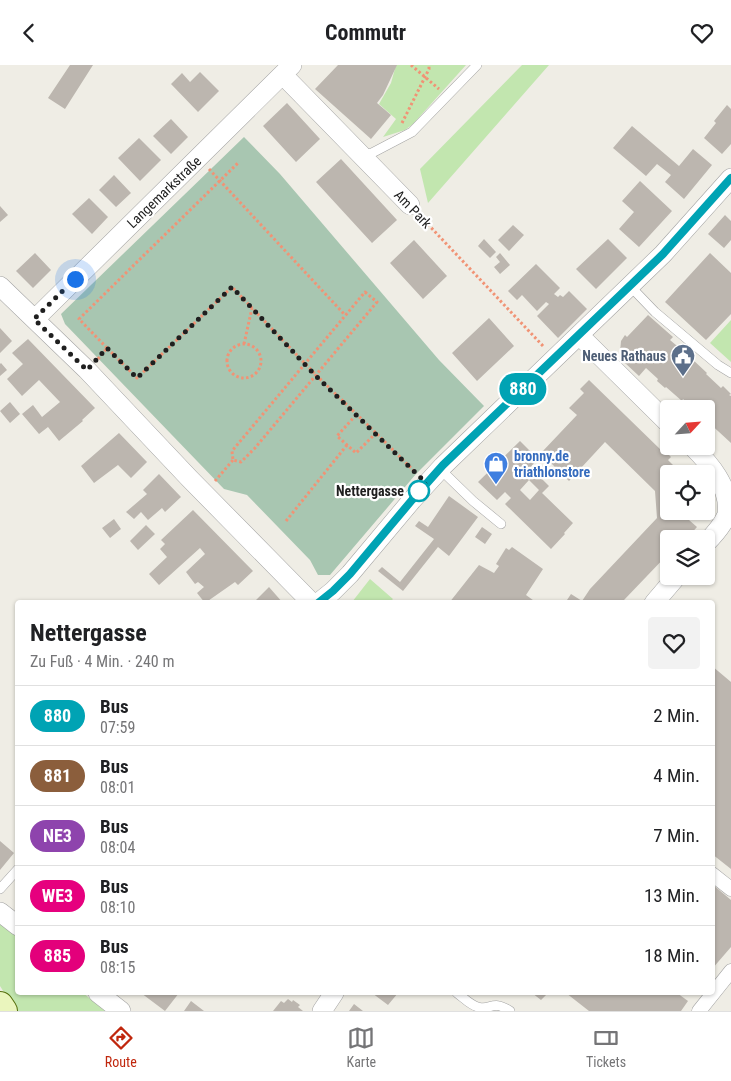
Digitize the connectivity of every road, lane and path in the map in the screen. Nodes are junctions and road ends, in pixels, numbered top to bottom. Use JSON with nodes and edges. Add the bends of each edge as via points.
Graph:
{"nodes":[{"id":1,"x":411,"y":65,"type":"edge"},
{"id":2,"x":429,"y":65,"type":"edge"},
{"id":3,"x":477,"y":65,"type":"edge"},
{"id":4,"x":288,"y":70,"type":"edge"},
{"id":5,"x":424,"y":77,"type":"junction"},
{"id":6,"x":398,"y":140,"type":"junction"},
{"id":7,"x":361,"y":155,"type":"junction"},
{"id":8,"x":198,"y":158,"type":"junction"},
{"id":9,"x":238,"y":163,"type":"dead end"},
{"id":10,"x":731,"y":178,"type":"edge"},
{"id":11,"x":220,"y":181,"type":"junction"},
{"id":12,"x":410,"y":205,"type":"joint"},
{"id":13,"x":630,"y":286,"type":"junction"},
{"id":14,"x":0,"y":287,"type":"edge"},
{"id":15,"x":252,"y":308,"type":"junction"},
{"id":16,"x":345,"y":315,"type":"junction"},
{"id":17,"x":34,"y":319,"type":"junction"},
{"id":18,"x":579,"y":335,"type":"junction"},
{"id":19,"x":244,"y":344,"type":"junction"},
{"id":20,"x":541,"y":344,"type":"dead end"},
{"id":21,"x":107,"y":348,"type":"junction"},
{"id":22,"x":305,"y":363,"type":"junction"},
{"id":23,"x":87,"y":370,"type":"junction"},
{"id":24,"x":731,"y":373,"type":"edge"},
{"id":25,"x":315,"y":375,"type":"junction"},
{"id":26,"x":660,"y":414,"type":"edge"},
{"id":27,"x":356,"y":415,"type":"junction"},
{"id":28,"x":376,"y":433,"type":"junction"},
{"id":29,"x":347,"y":445,"type":"junction"},
{"id":30,"x":701,"y":455,"type":"edge"},
{"id":31,"x":233,"y":460,"type":"junction"},
{"id":32,"x":440,"y":469,"type":"junction"},
{"id":33,"x":426,"y":483,"type":"junction"},
{"id":34,"x":204,"y":493,"type":"junction"},
{"id":35,"x":730,"y":498,"type":"edge"},
{"id":36,"x":286,"y":521,"type":"dead end"},
{"id":37,"x":501,"y":524,"type":"dead end"},
{"id":38,"x":727,"y":528,"type":"edge"},
{"id":39,"x":715,"y":537,"type":"edge"},
{"id":40,"x":669,"y":585,"type":"edge"},
{"id":41,"x":309,"y":600,"type":"edge"},
{"id":42,"x":322,"y":600,"type":"edge"},
{"id":43,"x":657,"y":600,"type":"edge"},
{"id":44,"x":15,"y":872,"type":"edge"},
{"id":45,"x":715,"y":876,"type":"edge"},
{"id":46,"x":0,"y":889,"type":"edge"},
{"id":47,"x":731,"y":889,"type":"edge"},
{"id":48,"x":0,"y":912,"type":"edge"},
{"id":49,"x":15,"y":924,"type":"edge"},
{"id":50,"x":731,"y":971,"type":"edge"},
{"id":51,"x":715,"y":991,"type":"edge"},
{"id":52,"x":101,"y":995,"type":"edge"},
{"id":53,"x":333,"y":995,"type":"edge"},
{"id":54,"x":460,"y":995,"type":"edge"},
{"id":55,"x":712,"y":995,"type":"edge"},
{"id":56,"x":0,"y":1005,"type":"edge"},
{"id":57,"x":4,"y":1011,"type":"edge"},
{"id":58,"x":121,"y":1011,"type":"edge"},
{"id":59,"x":322,"y":1011,"type":"edge"},
{"id":60,"x":510,"y":1011,"type":"edge"},
{"id":61,"x":699,"y":1011,"type":"edge"}],
"edges":[{"from":1,"to":5,"type":"path"},
{"from":2,"to":5,"type":"path"},
{"from":3,"to":6,"type":"lane","via":[[412,132]]},
{"from":4,"to":7,"type":"street","name":"Am Park"},
{"from":4,"to":8,"type":"street","name":"Langemarkstraße"},
{"from":5,"to":6,"type":"path","via":[[401,124]]},
{"from":6,"to":7,"type":"lane"},
{"from":7,"to":12,"type":"street","name":"Am Park"},
{"from":8,"to":11,"type":"path"},
{"from":8,"to":17,"type":"street","name":"Langemarkstraße"},
{"from":9,"to":11,"type":"path"},
{"from":10,"to":13,"type":"street"},
{"from":11,"to":16,"type":"path"},
{"from":11,"to":21,"type":"path","via":[[79,319]]},
{"from":12,"to":20,"type":"path","name":"Am Park"},
{"from":13,"to":18,"type":"street"},
{"from":13,"to":24,"type":"lane","via":[[655,312]]},
{"from":14,"to":17,"type":"street"},
{"from":15,"to":19,"type":"path"},
{"from":15,"to":21,"type":"path","via":[[232,287],[137,378]]},
{"from":15,"to":22,"type":"path"},
{"from":16,"to":22,"type":"path"},
{"from":16,"to":25,"type":"path","via":[[365,292],[376,302]]},
{"from":17,"to":23,"type":"street"},
{"from":18,"to":26,"type":"street"},
{"from":18,"to":32,"type":"street"},
{"from":19,"to":19,"type":"path","via":[[254,347],[261,363],[252,376],[241,377],[232,372],[228,356],[234,347]]},
{"from":21,"to":23,"type":"path"},
{"from":22,"to":25,"type":"path"},
{"from":22,"to":31,"type":"path","via":[[232,451]]},
{"from":23,"to":34,"type":"street"},
{"from":25,"to":27,"type":"path"},
{"from":25,"to":31,"type":"path","via":[[241,462]]},
{"from":27,"to":28,"type":"path"},
{"from":27,"to":29,"type":"path","via":[[337,436]]},
{"from":28,"to":29,"type":"path","via":[[356,453]]},
{"from":28,"to":33,"type":"path"},
{"from":29,"to":36,"type":"path"},
{"from":30,"to":35,"type":"street","via":[[721,477]]},
{"from":31,"to":34,"type":"path"},
{"from":32,"to":33,"type":"street"},
{"from":32,"to":37,"type":"lane"},
{"from":33,"to":42,"type":"street","via":[[350,574]]},
{"from":34,"to":41,"type":"street"},
{"from":35,"to":38,"type":"street"},
{"from":38,"to":39,"type":"street"},
{"from":40,"to":43,"type":"street"},
{"from":44,"to":46,"type":"lane"},
{"from":45,"to":47,"type":"street"},
{"from":48,"to":49,"type":"street"},
{"from":50,"to":51,"type":"street"},
{"from":52,"to":58,"type":"street"},
{"from":53,"to":59,"type":"street"},
{"from":54,"to":60,"type":"lane","via":[[478,1007],[500,1005]]},
{"from":55,"to":61,"type":"street"},
{"from":56,"to":57,"type":"main road"}]}
